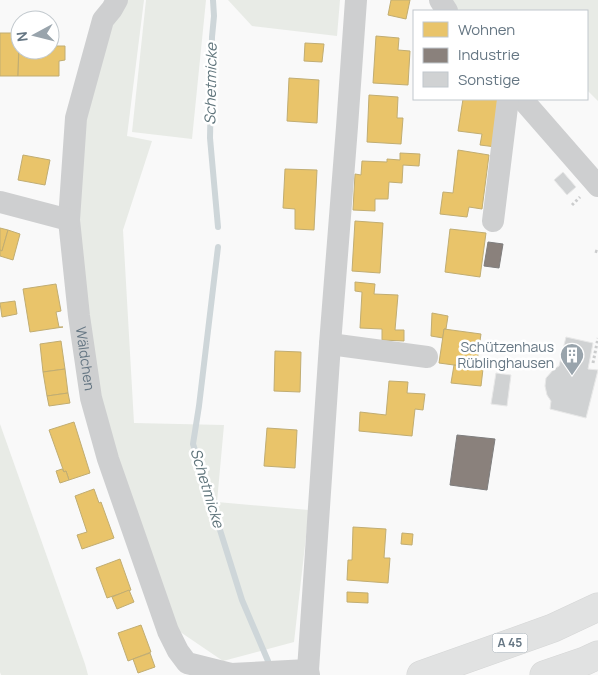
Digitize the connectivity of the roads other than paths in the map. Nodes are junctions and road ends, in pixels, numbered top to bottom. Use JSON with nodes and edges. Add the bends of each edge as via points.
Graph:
{"nodes":[{"id":1,"x":117,"y":0,"type":"edge"},
{"id":2,"x":356,"y":0,"type":"edge"},
{"id":3,"x":103,"y":10,"type":"edge"},
{"id":4,"x":508,"y":100,"type":"edge"},
{"id":5,"x":523,"y":100,"type":"edge"},
{"id":6,"x":598,"y":186,"type":"edge"},
{"id":7,"x":0,"y":202,"type":"edge"},
{"id":8,"x":68,"y":220,"type":"junction"},
{"id":9,"x":493,"y":220,"type":"dead end"},
{"id":10,"x":330,"y":344,"type":"junction"},
{"id":11,"x":427,"y":357,"type":"dead end"},
{"id":12,"x":598,"y":607,"type":"edge"},
{"id":13,"x":598,"y":655,"type":"edge"},
{"id":14,"x":309,"y":672,"type":"edge"},
{"id":15,"x":421,"y":675,"type":"edge"},
{"id":16,"x":544,"y":675,"type":"edge"}],
"edges":[{"from":1,"to":3,"type":"street","name":"Wäldchen","via":[[112,9]]},
{"from":2,"to":10,"type":"street"},
{"from":3,"to":8,"type":"street","name":"Wäldchen","via":[[76,118]]},
{"from":4,"to":9,"type":"street"},
{"from":5,"to":6,"type":"street"},
{"from":7,"to":8,"type":"street"},
{"from":8,"to":14,"type":"street","name":"Wäldchen","via":[[91,398],[108,459],[168,631],[178,651],[187,663],[231,674]]},
{"from":10,"to":11,"type":"street"},
{"from":10,"to":14,"type":"street"},
{"from":12,"to":15,"type":"highway","number":"A 45","via":[[553,628]]},
{"from":13,"to":16,"type":"highway"}]}
